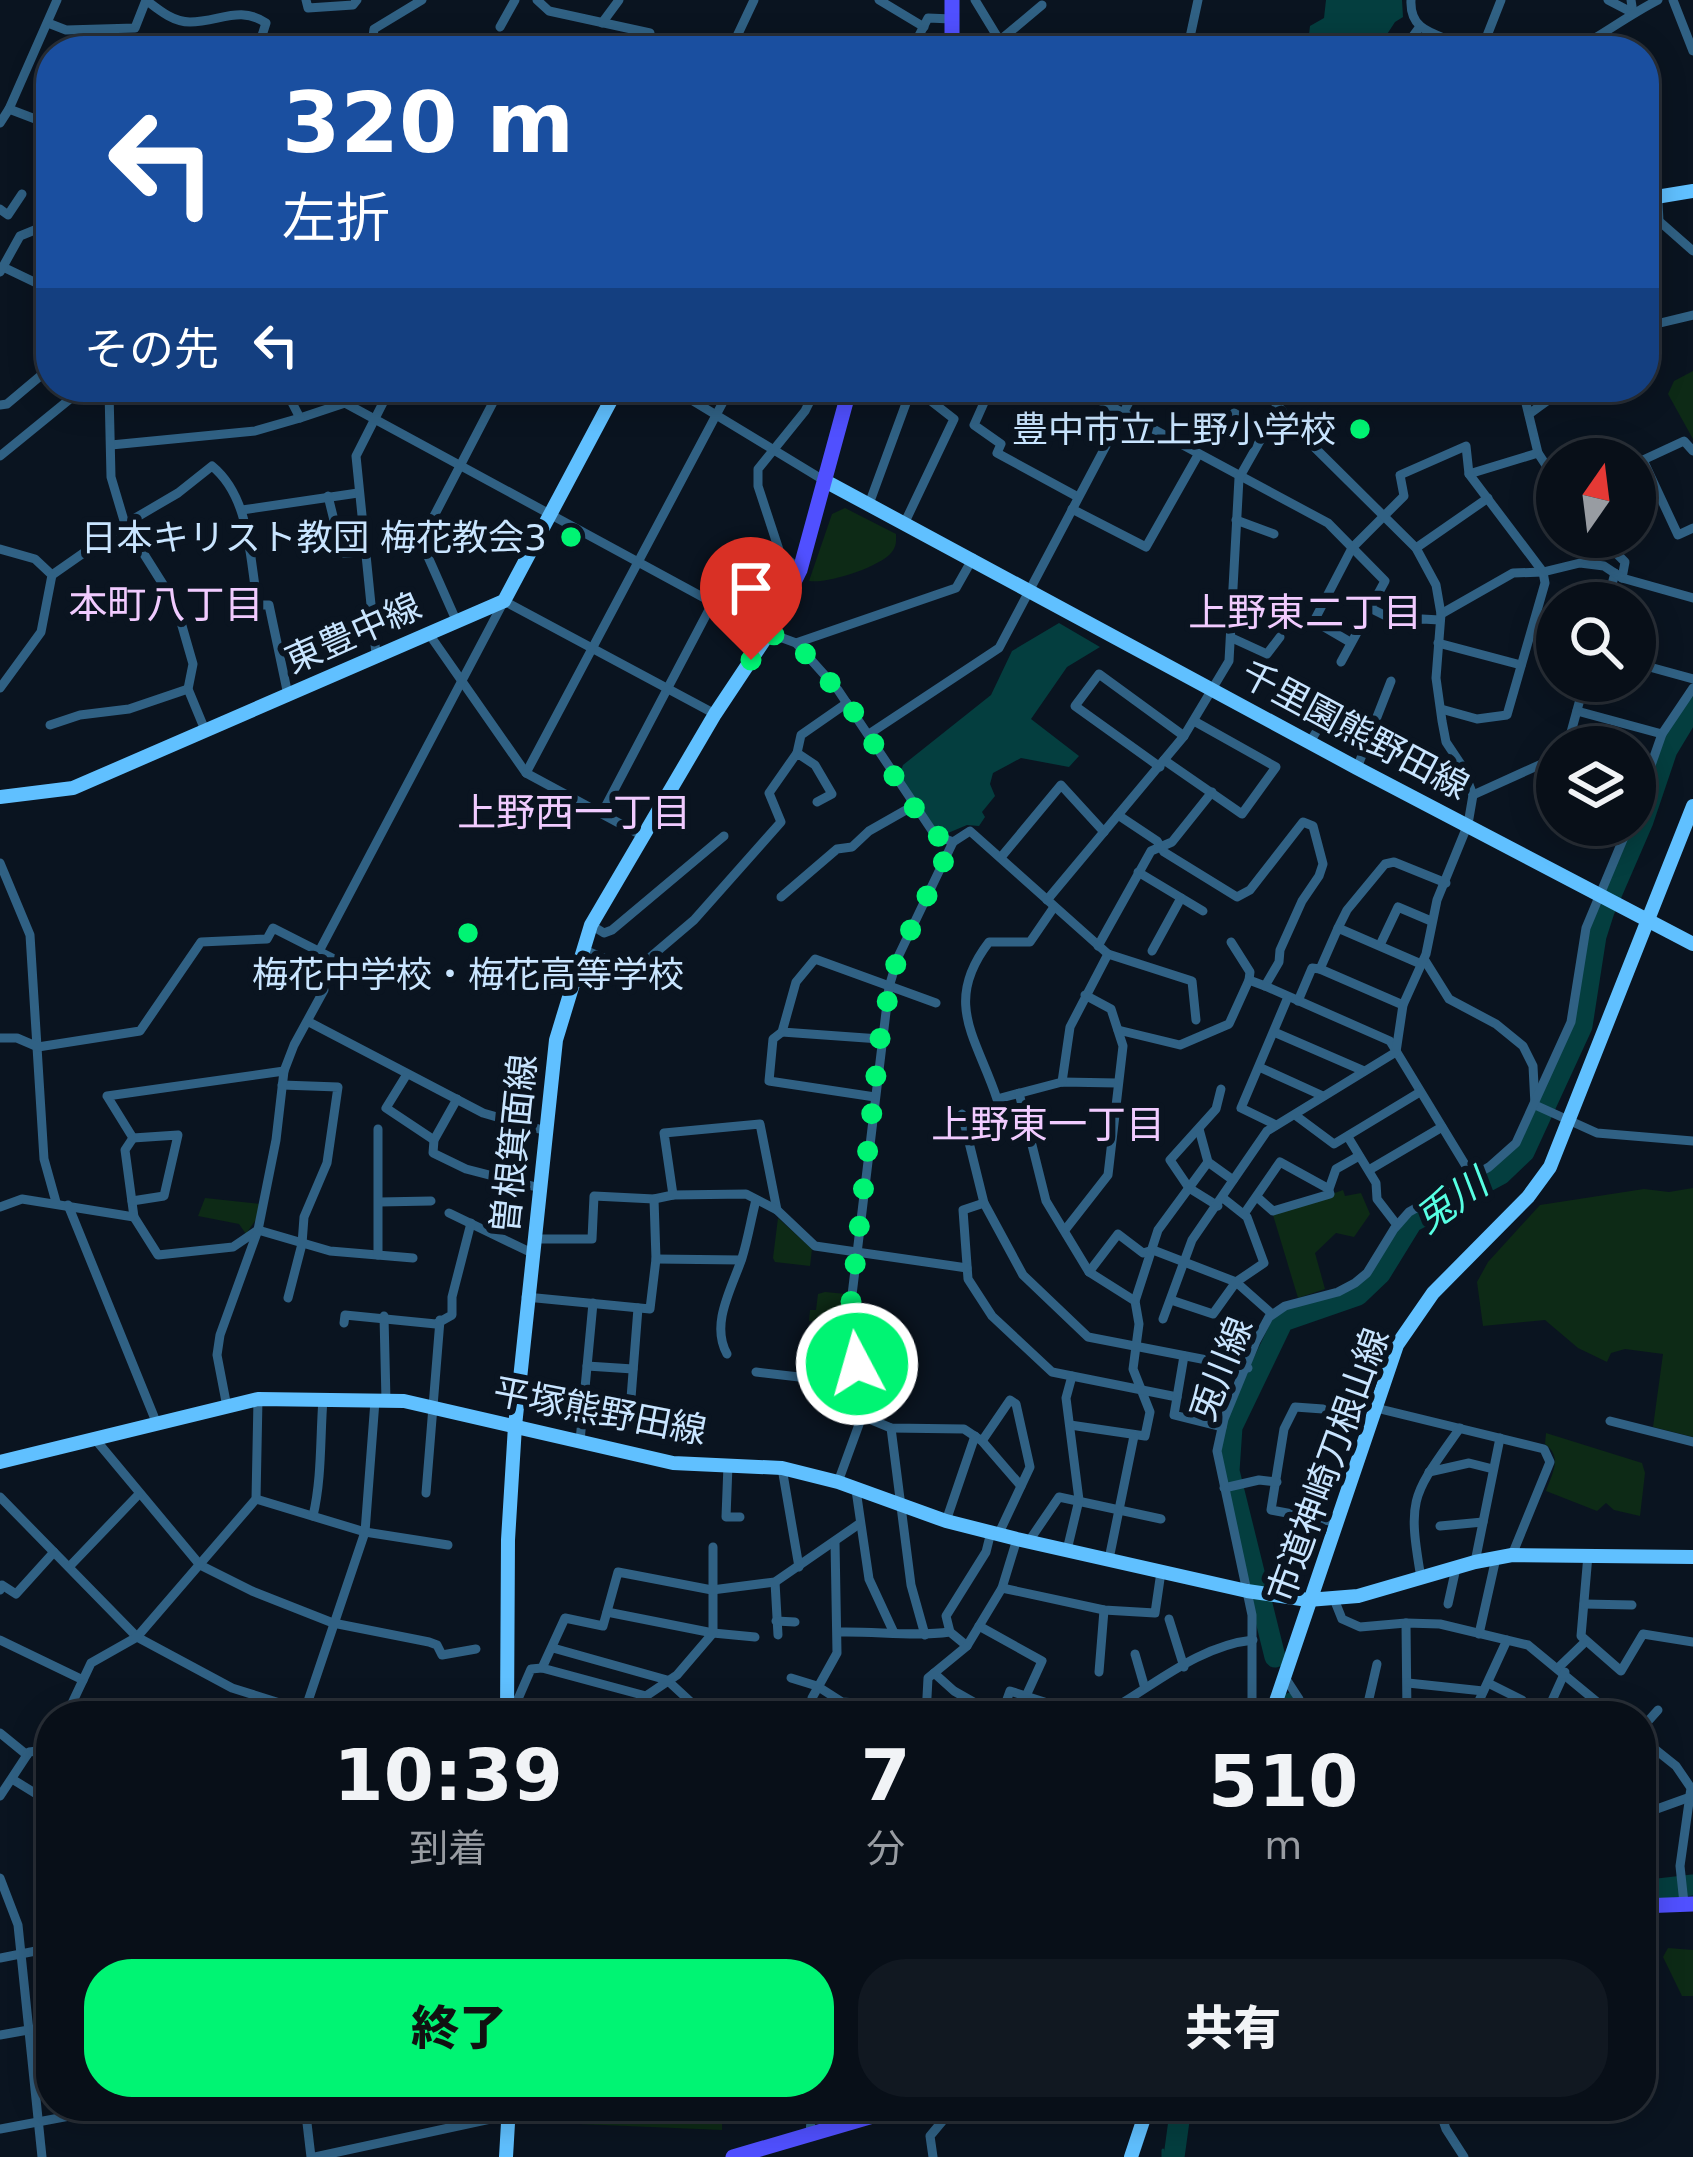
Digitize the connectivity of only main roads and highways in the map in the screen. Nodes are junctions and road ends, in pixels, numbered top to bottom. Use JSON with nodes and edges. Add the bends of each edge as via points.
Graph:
{"nodes":[{"id":1,"x":952,"y":0,"type":"edge"},
{"id":2,"x":952,"y":36,"type":"edge"},
{"id":3,"x":846,"y":402,"type":"edge"},
{"id":4,"x":769,"y":633,"type":"road end"},
{"id":5,"x":1687,"y":1901,"type":"edge"},
{"id":6,"x":1656,"y":1904,"type":"edge"},
{"id":7,"x":856,"y":2121,"type":"edge"},
{"id":8,"x":744,"y":2155,"type":"edge"}],
"edges":[{"from":1,"to":2,"type":"main road"},
{"from":3,"to":4,"type":"main road","via":[[800,570]]},
{"from":5,"to":6,"type":"main road"},
{"from":7,"to":8,"type":"main road"}]}
